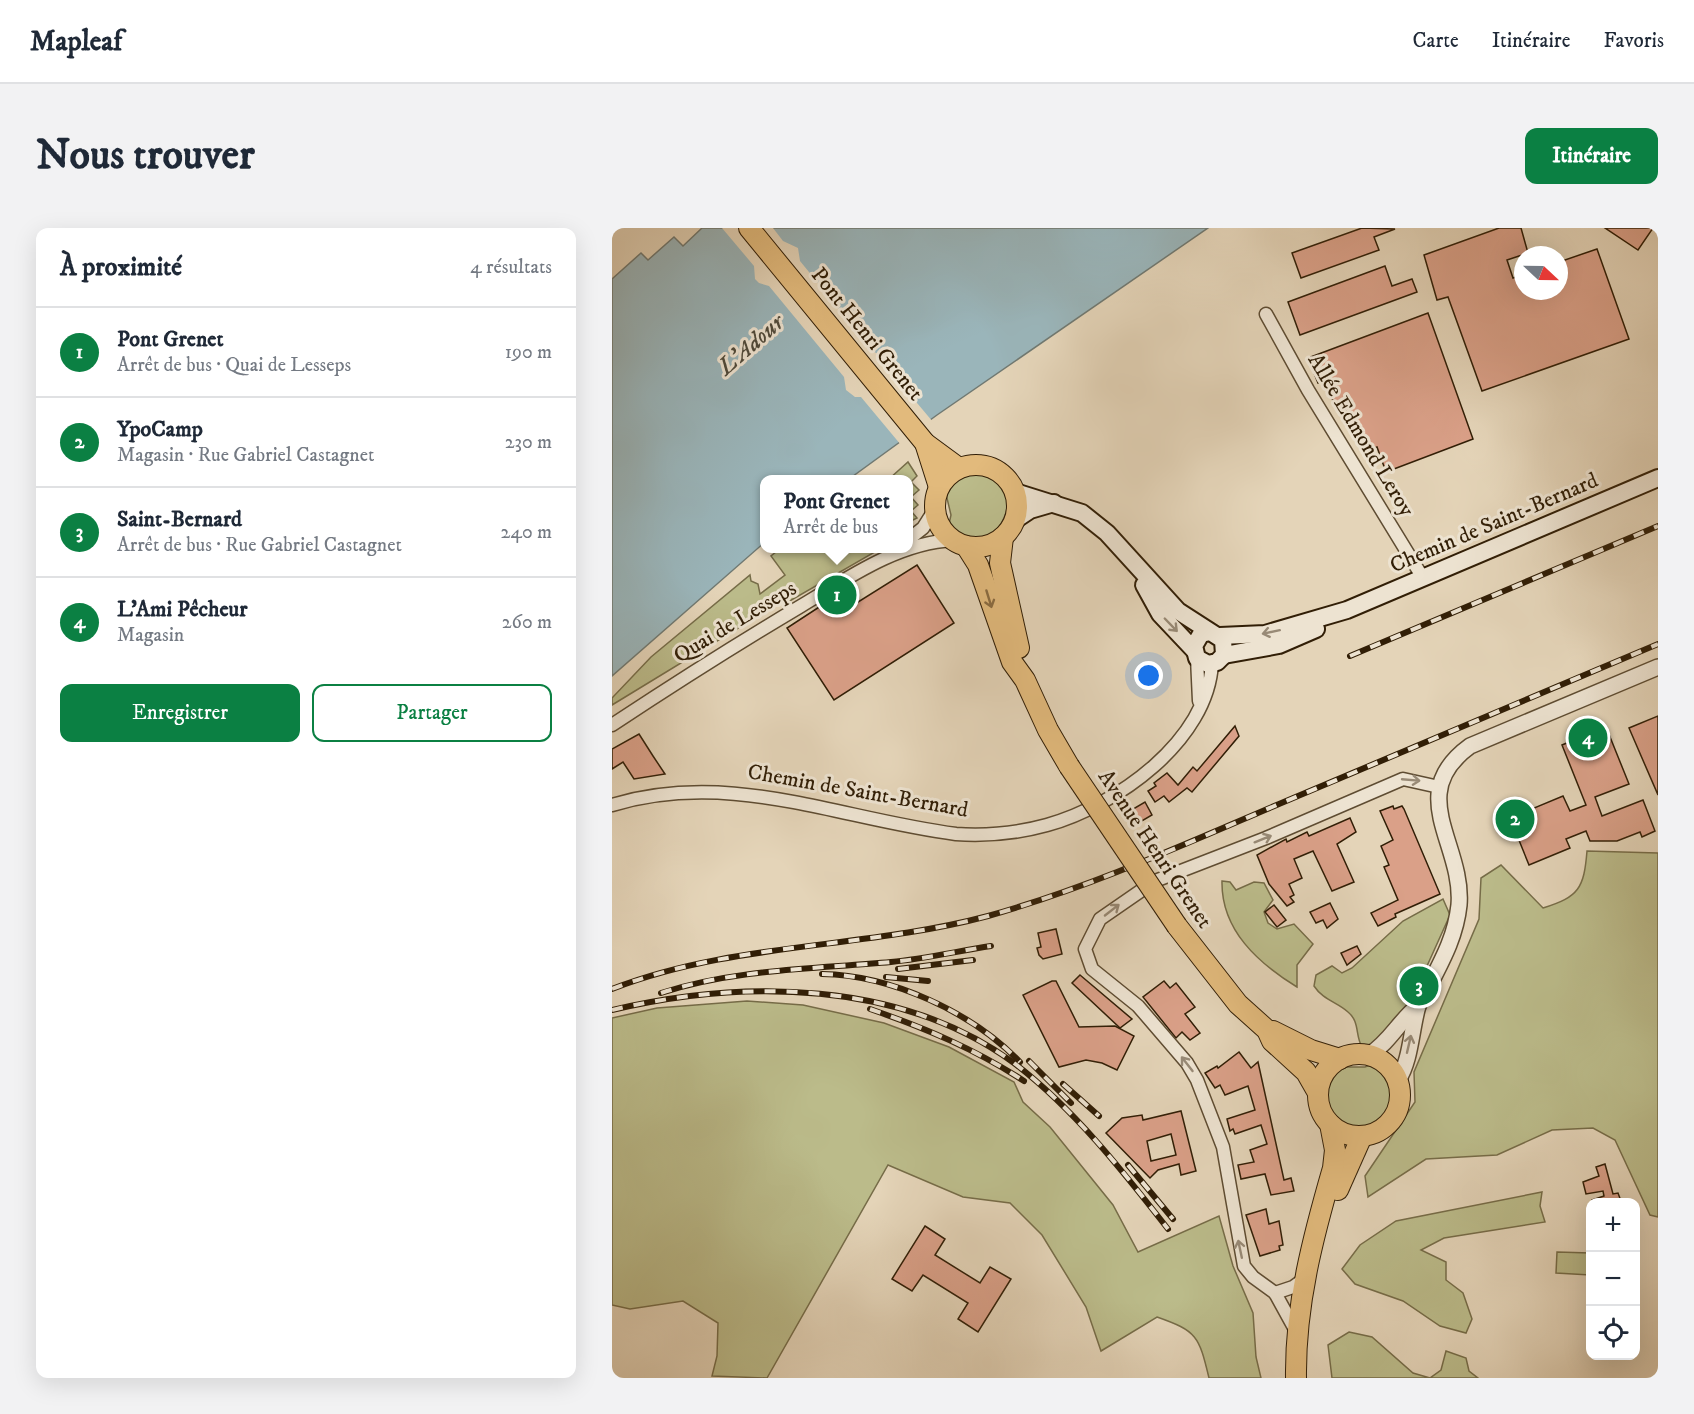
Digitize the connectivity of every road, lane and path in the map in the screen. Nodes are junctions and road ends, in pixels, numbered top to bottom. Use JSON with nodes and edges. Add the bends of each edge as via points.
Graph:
{"nodes":[{"id":1,"x":749,"y":228,"type":"edge"},
{"id":2,"x":1266,"y":314,"type":"dead end"},
{"id":3,"x":932,"y":453,"type":"junction"},
{"id":4,"x":959,"y":468,"type":"junction"},
{"id":5,"x":1658,"y":478,"type":"edge"},
{"id":6,"x":939,"y":488,"type":"junction"},
{"id":7,"x":1015,"y":492,"type":"junction"},
{"id":8,"x":1055,"y":502,"type":"junction"},
{"id":9,"x":935,"y":509,"type":"junction"},
{"id":10,"x":1015,"y":520,"type":"junction"},
{"id":11,"x":913,"y":536,"type":"edge"},
{"id":12,"x":1003,"y":537,"type":"junction"},
{"id":13,"x":960,"y":543,"type":"junction"},
{"id":14,"x":913,"y":548,"type":"edge"},
{"id":15,"x":888,"y":553,"type":"edge"},
{"id":16,"x":899,"y":553,"type":"edge"},
{"id":17,"x":882,"y":559,"type":"junction"},
{"id":18,"x":1131,"y":560,"type":"junction"},
{"id":19,"x":1423,"y":578,"type":"junction"},
{"id":20,"x":1347,"y":610,"type":"junction"},
{"id":21,"x":1215,"y":634,"type":"junction"},
{"id":22,"x":1207,"y":657,"type":"junction"},
{"id":23,"x":1658,"y":667,"type":"edge"},
{"id":24,"x":1025,"y":680,"type":"junction"},
{"id":25,"x":612,"y":725,"type":"edge"},
{"id":26,"x":1439,"y":787,"type":"junction"},
{"id":27,"x":612,"y":805,"type":"edge"},
{"id":28,"x":1418,"y":1006,"type":"junction"},
{"id":29,"x":1267,"y":1030,"type":"junction"},
{"id":30,"x":1369,"y":1055,"type":"junction"},
{"id":31,"x":1340,"y":1059,"type":"junction"},
{"id":32,"x":1398,"y":1080,"type":"junction"},
{"id":33,"x":1318,"y":1093,"type":"junction"},
{"id":34,"x":1330,"y":1124,"type":"junction"},
{"id":35,"x":1362,"y":1136,"type":"junction"},
{"id":36,"x":1304,"y":1280,"type":"junction"},
{"id":37,"x":1275,"y":1293,"type":"junction"},
{"id":38,"x":1298,"y":1334,"type":"junction"},
{"id":39,"x":1296,"y":1378,"type":"edge"},
{"id":40,"x":1306,"y":1378,"type":"edge"}],
"edges":[{"from":1,"to":3,"type":"main road","name":"Pont Henri Grenet"},
{"from":2,"to":19,"type":"street","name":"Allée Edmond Leroy"},
{"from":3,"to":4,"type":"main road","name":"Pont Henri Grenet"},
{"from":3,"to":6,"type":"main road","name":"Pont Henri Grenet"},
{"from":4,"to":6,"type":"main road"},
{"from":4,"to":7,"type":"main road","via":[[973,464],[992,468],[1009,480]]},
{"from":5,"to":19,"type":"main road","name":"Chemin de Saint-Bernard"},
{"from":6,"to":9,"type":"main road"},
{"from":7,"to":8,"type":"main road"},
{"from":7,"to":10,"type":"main road"},
{"from":8,"to":10,"type":"main road"},
{"from":8,"to":18,"type":"main road","via":[[1083,513]]},
{"from":9,"to":11,"type":"street"},
{"from":9,"to":13,"type":"main road","via":[[941,527]]},
{"from":10,"to":12,"type":"main road"},
{"from":12,"to":13,"type":"main road","via":[[985,546]]},
{"from":12,"to":24,"type":"main road","name":"Avenue Henri Grenet","via":[[1000,563]]},
{"from":13,"to":14,"type":"street","name":"Quai de Lesseps","via":[[927,543]]},
{"from":13,"to":24,"type":"main road","name":"Avenue Henri Grenet","one_way":true,"via":[[978,565],[1012,662]]},
{"from":15,"to":17,"type":"street","name":"Quai de Lesseps"},
{"from":16,"to":17,"type":"street","name":"Quai de Lesseps"},
{"from":17,"to":25,"type":"street","name":"Quai de Lesseps","via":[[740,642]]},
{"from":18,"to":21,"type":"main road","via":[[1178,611]]},
{"from":18,"to":22,"type":"main road","one_way":true,"via":[[1160,614]]},
{"from":19,"to":20,"type":"main road","name":"Chemin de Saint-Bernard"},
{"from":20,"to":21,"type":"main road","name":"Chemin de Saint-Bernard","one_way":true,"via":[[1266,634]]},
{"from":20,"to":22,"type":"main road","name":"Chemin de Saint-Bernard","via":[[1308,634],[1279,645]]},
{"from":21,"to":22,"type":"main road","via":[[1225,645]]},
{"from":21,"to":22,"type":"main road","via":[[1198,637]]},
{"from":22,"to":27,"type":"street","name":"Chemin de Saint-Bernard","via":[[1206,691],[1183,738],[1114,795],[1065,819],[1031,829],[956,834],[726,791],[677,792]]},
{"from":23,"to":26,"type":"street","via":[[1470,746],[1447,767]]},
{"from":24,"to":29,"type":"main road","name":"Avenue Henri Grenet","bridge":true,"via":[[1069,766],[1177,926],[1238,1004]]},
{"from":26,"to":28,"type":"street","via":[[1438,810],[1456,868],[1458,906],[1452,938]]},
{"from":37,"to":26,"type":"street","one_way":true,"via":[[1244,1266],[1223,1147],[1193,1072],[1138,1006],[1103,979],[1086,958],[1085,949],[1100,920],[1142,888],[1167,876],[1403,779]]},
{"from":28,"to":30,"type":"street","via":[[1386,1044]]},
{"from":32,"to":28,"type":"street","one_way":true,"via":[[1404,1071]]},
{"from":29,"to":31,"type":"main road","name":"Avenue Henri Grenet"},
{"from":29,"to":33,"type":"main road","name":"Avenue Henri Grenet","via":[[1272,1041],[1306,1072]]},
{"from":30,"to":31,"type":"main road","via":[[1354,1054]]},
{"from":30,"to":32,"type":"main road","via":[[1386,1064]]},
{"from":31,"to":33,"type":"main road","via":[[1328,1068]]},
{"from":32,"to":35,"type":"main road","via":[[1400,1093],[1394,1117],[1380,1130]]},
{"from":33,"to":34,"type":"main road","via":[[1319,1104]]},
{"from":34,"to":35,"type":"main road","via":[[1350,1135]]},
{"from":34,"to":36,"type":"main road","via":[[1334,1168]]},
{"from":35,"to":40,"type":"main road","via":[[1338,1191],[1314,1268]]},
{"from":36,"to":37,"type":"street"},
{"from":36,"to":38,"type":"main road"},
{"from":37,"to":38,"type":"street"},
{"from":38,"to":39,"type":"main road"}]}
